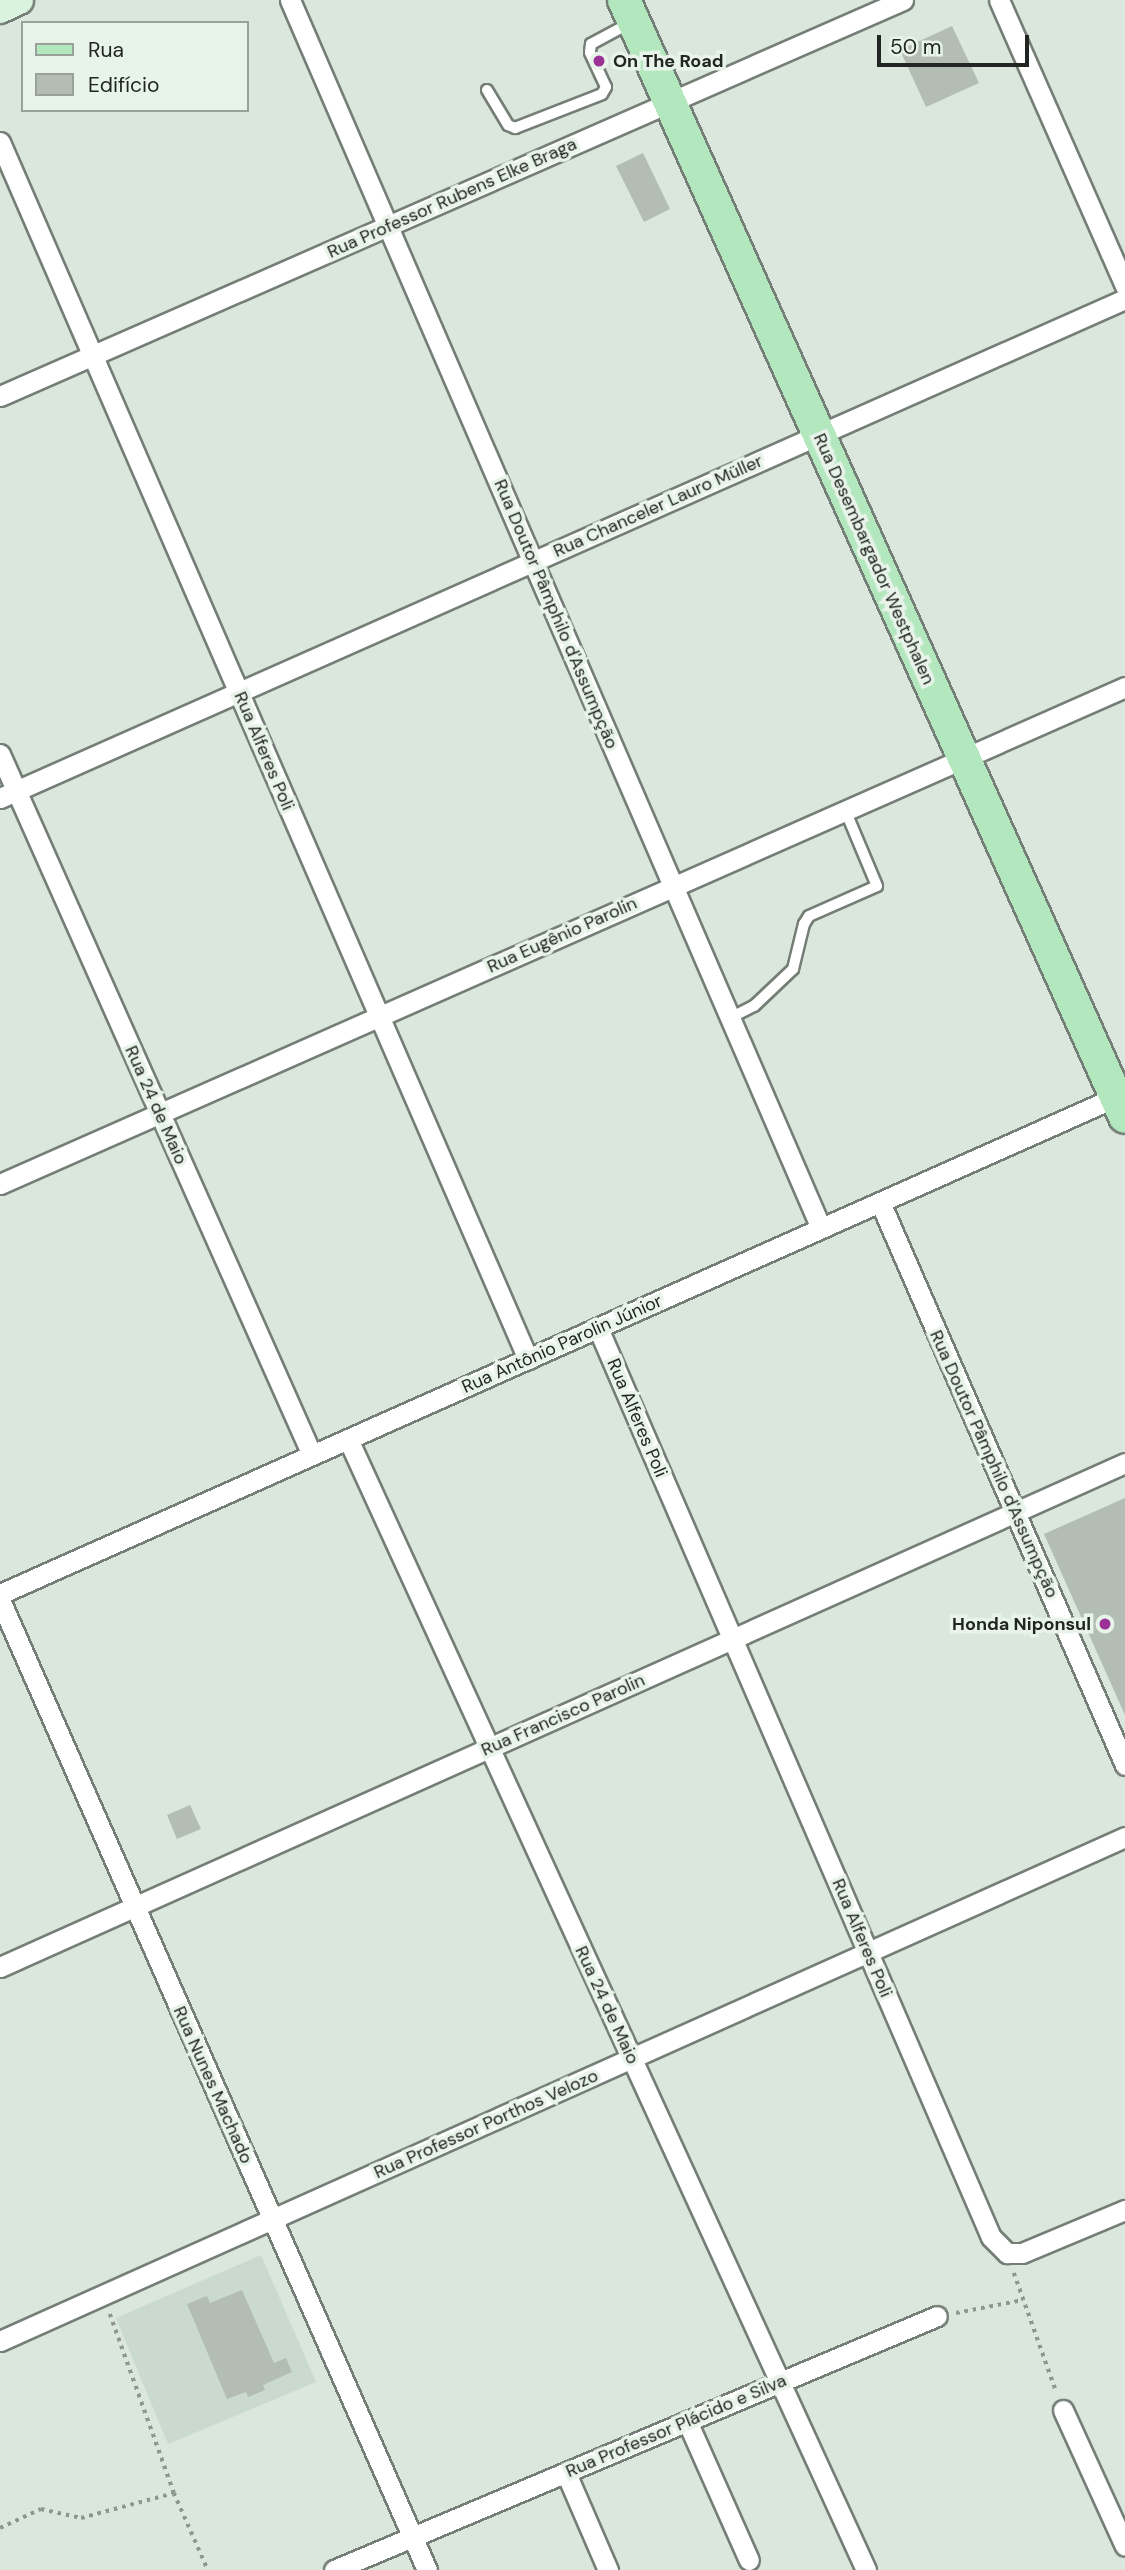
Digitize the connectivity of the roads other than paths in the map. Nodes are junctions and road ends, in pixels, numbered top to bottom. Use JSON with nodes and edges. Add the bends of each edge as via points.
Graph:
{"nodes":[{"id":1,"x":19,"y":0,"type":"edge"},
{"id":2,"x":290,"y":0,"type":"edge"},
{"id":3,"x":903,"y":0,"type":"edge"},
{"id":4,"x":999,"y":0,"type":"edge"},
{"id":5,"x":0,"y":9,"type":"edge"},
{"id":6,"x":629,"y":11,"type":"edge"},
{"id":7,"x":487,"y":90,"type":"dead end"},
{"id":8,"x":670,"y":102,"type":"junction"},
{"id":9,"x":0,"y":142,"type":"edge"},
{"id":10,"x":388,"y":226,"type":"junction"},
{"id":11,"x":1125,"y":286,"type":"edge"},
{"id":12,"x":1125,"y":299,"type":"edge"},
{"id":13,"x":92,"y":355,"type":"junction"},
{"id":14,"x":0,"y":396,"type":"edge"},
{"id":15,"x":819,"y":435,"type":"junction"},
{"id":16,"x":533,"y":562,"type":"junction"},
{"id":17,"x":1125,"y":687,"type":"edge"},
{"id":18,"x":238,"y":693,"type":"junction"},
{"id":19,"x":0,"y":754,"type":"edge"},
{"id":20,"x":964,"y":758,"type":"junction"},
{"id":21,"x":8,"y":795,"type":"edge"},
{"id":22,"x":845,"y":810,"type":"junction"},
{"id":23,"x":673,"y":886,"type":"junction"},
{"id":24,"x":379,"y":1017,"type":"junction"},
{"id":25,"x":730,"y":1017,"type":"junction"},
{"id":26,"x":1122,"y":1102,"type":"edge"},
{"id":27,"x":160,"y":1113,"type":"junction"},
{"id":28,"x":0,"y":1184,"type":"edge"},
{"id":29,"x":880,"y":1202,"type":"junction"},
{"id":30,"x":821,"y":1228,"type":"junction"},
{"id":31,"x":598,"y":1328,"type":"junction"},
{"id":32,"x":527,"y":1359,"type":"junction"},
{"id":33,"x":348,"y":1439,"type":"junction"},
{"id":34,"x":312,"y":1455,"type":"junction"},
{"id":35,"x":1125,"y":1463,"type":"edge"},
{"id":36,"x":1015,"y":1512,"type":"junction"},
{"id":37,"x":0,"y":1594,"type":"edge"},
{"id":38,"x":0,"y":1600,"type":"edge"},
{"id":39,"x":732,"y":1639,"type":"junction"},
{"id":40,"x":489,"y":1748,"type":"junction"},
{"id":41,"x":1125,"y":1765,"type":"edge"},
{"id":42,"x":1125,"y":1837,"type":"edge"},
{"id":43,"x":135,"y":1906,"type":"junction"},
{"id":44,"x":868,"y":1952,"type":"junction"},
{"id":45,"x":0,"y":1967,"type":"edge"},
{"id":46,"x":631,"y":2059,"type":"junction"},
{"id":47,"x":1125,"y":2210,"type":"edge"},
{"id":48,"x":272,"y":2219,"type":"junction"},
{"id":49,"x":937,"y":2316,"type":"road end"},
{"id":50,"x":0,"y":2342,"type":"edge"},
{"id":51,"x":780,"y":2382,"type":"junction"},
{"id":52,"x":1063,"y":2410,"type":"road end"},
{"id":53,"x":687,"y":2421,"type":"junction"},
{"id":54,"x":566,"y":2473,"type":"junction"},
{"id":55,"x":412,"y":2537,"type":"junction"},
{"id":56,"x":1125,"y":2546,"type":"edge"},
{"id":57,"x":749,"y":2560,"type":"dead end"},
{"id":58,"x":334,"y":2570,"type":"edge"},
{"id":59,"x":427,"y":2570,"type":"edge"},
{"id":60,"x":608,"y":2570,"type":"edge"},
{"id":61,"x":866,"y":2570,"type":"edge"}],
"edges":[{"from":1,"to":5,"type":"main road"},
{"from":2,"to":10,"type":"street","name":"Rua Doutor Pâmphilo d'Assumpção"},
{"from":3,"to":8,"type":"street","name":"Rua Professor Rubens Elke Braga"},
{"from":4,"to":11,"type":"street"},
{"from":6,"to":7,"type":"lane","via":[[591,44],[590,52],[606,87],[602,94],[515,128],[508,125]]},
{"from":6,"to":8,"type":"main road","name":"Rua Desembargador Westphalen"},
{"from":8,"to":10,"type":"street","name":"Rua Professor Rubens Elke Braga"},
{"from":8,"to":15,"type":"main road","name":"Rua Desembargador Westphalen"},
{"from":9,"to":13,"type":"street","name":"Rua Alferes Poli"},
{"from":10,"to":13,"type":"street","name":"Rua Professor Rubens Elke Braga"},
{"from":10,"to":16,"type":"street","name":"Rua Doutor Pâmphilo d'Assumpção"},
{"from":12,"to":15,"type":"street","name":"Rua Chanceler Lauro Müller"},
{"from":13,"to":14,"type":"street","name":"Rua Professor Rubens Elke Braga"},
{"from":13,"to":18,"type":"street","name":"Rua Alferes Poli"},
{"from":15,"to":16,"type":"street","name":"Rua Chanceler Lauro Müller"},
{"from":15,"to":20,"type":"main road","name":"Rua Desembargador Westphalen"},
{"from":16,"to":18,"type":"street","name":"Rua Chanceler Lauro Müller"},
{"from":16,"to":23,"type":"street","name":"Rua Doutor Pâmphilo d'Assumpção"},
{"from":17,"to":20,"type":"street","name":"Rua Eugênio Parolin"},
{"from":18,"to":21,"type":"street","name":"Rua Chanceler Lauro Müller"},
{"from":18,"to":24,"type":"street","name":"Rua Alferes Poli"},
{"from":19,"to":21,"type":"street","name":"Rua 24 de Maio"},
{"from":20,"to":22,"type":"street","name":"Rua Eugênio Parolin"},
{"from":20,"to":26,"type":"main road","name":"Rua Desembargador Westphalen"},
{"from":21,"to":27,"type":"street","name":"Rua 24 de Maio"},
{"from":22,"to":23,"type":"street","name":"Rua Eugênio Parolin"},
{"from":22,"to":25,"type":"lane","via":[[877,886],[809,916],[793,970],[754,1006]]},
{"from":23,"to":24,"type":"street","name":"Rua Eugênio Parolin"},
{"from":23,"to":25,"type":"street","name":"Rua Doutor Pâmphilo d'Assumpção"},
{"from":24,"to":27,"type":"street","name":"Rua Eugênio Parolin"},
{"from":24,"to":32,"type":"street","name":"Rua Alferes Poli"},
{"from":25,"to":30,"type":"street","name":"Rua Doutor Pâmphilo d'Assumpção"},
{"from":26,"to":29,"type":"street","name":"Rua Antônio Parolin Júnior"},
{"from":27,"to":28,"type":"street","name":"Rua Eugênio Parolin"},
{"from":27,"to":34,"type":"street","name":"Rua 24 de Maio"},
{"from":29,"to":30,"type":"street","name":"Rua Antônio Parolin Júnior"},
{"from":29,"to":36,"type":"street","name":"Rua Doutor Pâmphilo d'Assumpção"},
{"from":30,"to":31,"type":"street","name":"Rua Antônio Parolin Júnior"},
{"from":31,"to":32,"type":"street","name":"Rua Antônio Parolin Júnior"},
{"from":31,"to":39,"type":"street","name":"Rua Alferes Poli"},
{"from":32,"to":33,"type":"street","name":"Rua Antônio Parolin Júnior"},
{"from":33,"to":34,"type":"street","name":"Rua Antônio Parolin Júnior"},
{"from":33,"to":40,"type":"street","name":"Rua 24 de Maio"},
{"from":34,"to":37,"type":"street","name":"Rua Antônio Parolin Júnior"},
{"from":35,"to":36,"type":"street","name":"Rua Francisco Parolin"},
{"from":36,"to":39,"type":"street","name":"Rua Francisco Parolin"},
{"from":36,"to":41,"type":"street","name":"Rua Doutor Pâmphilo d'Assumpção"},
{"from":38,"to":43,"type":"street","name":"Rua Nunes Machado"},
{"from":39,"to":40,"type":"street","name":"Rua Francisco Parolin"},
{"from":39,"to":44,"type":"street","name":"Rua Alferes Poli"},
{"from":40,"to":43,"type":"street","name":"Rua Francisco Parolin"},
{"from":40,"to":46,"type":"street","name":"Rua 24 de Maio"},
{"from":42,"to":44,"type":"street","name":"Rua Professor Porthos Velozo"},
{"from":43,"to":45,"type":"street","name":"Rua Francisco Parolin"},
{"from":43,"to":48,"type":"street","name":"Rua Nunes Machado"},
{"from":44,"to":46,"type":"street","name":"Rua Professor Porthos Velozo"},
{"from":44,"to":47,"type":"street","name":"Rua Alferes Poli","via":[[991,2237],[1007,2253],[1030,2251]]},
{"from":46,"to":48,"type":"street","name":"Rua Professor Porthos Velozo"},
{"from":46,"to":51,"type":"street","name":"Rua 24 de Maio"},
{"from":48,"to":50,"type":"street","name":"Rua Professor Porthos Velozo"},
{"from":48,"to":55,"type":"street","name":"Rua Nunes Machado"},
{"from":49,"to":51,"type":"street","name":"Rua Professor Plácido e Silva"},
{"from":51,"to":53,"type":"street","name":"Rua Professor Plácido e Silva"},
{"from":51,"to":61,"type":"street","name":"Rua 24 de Maio"},
{"from":52,"to":56,"type":"street"},
{"from":53,"to":54,"type":"street","name":"Rua Professor Plácido e Silva"},
{"from":53,"to":57,"type":"street"},
{"from":54,"to":55,"type":"street","name":"Rua Professor Plácido e Silva"},
{"from":54,"to":60,"type":"street"},
{"from":55,"to":58,"type":"street","name":"Rua Professor Plácido e Silva"},
{"from":55,"to":59,"type":"street","name":"Rua Nunes Machado"}]}
